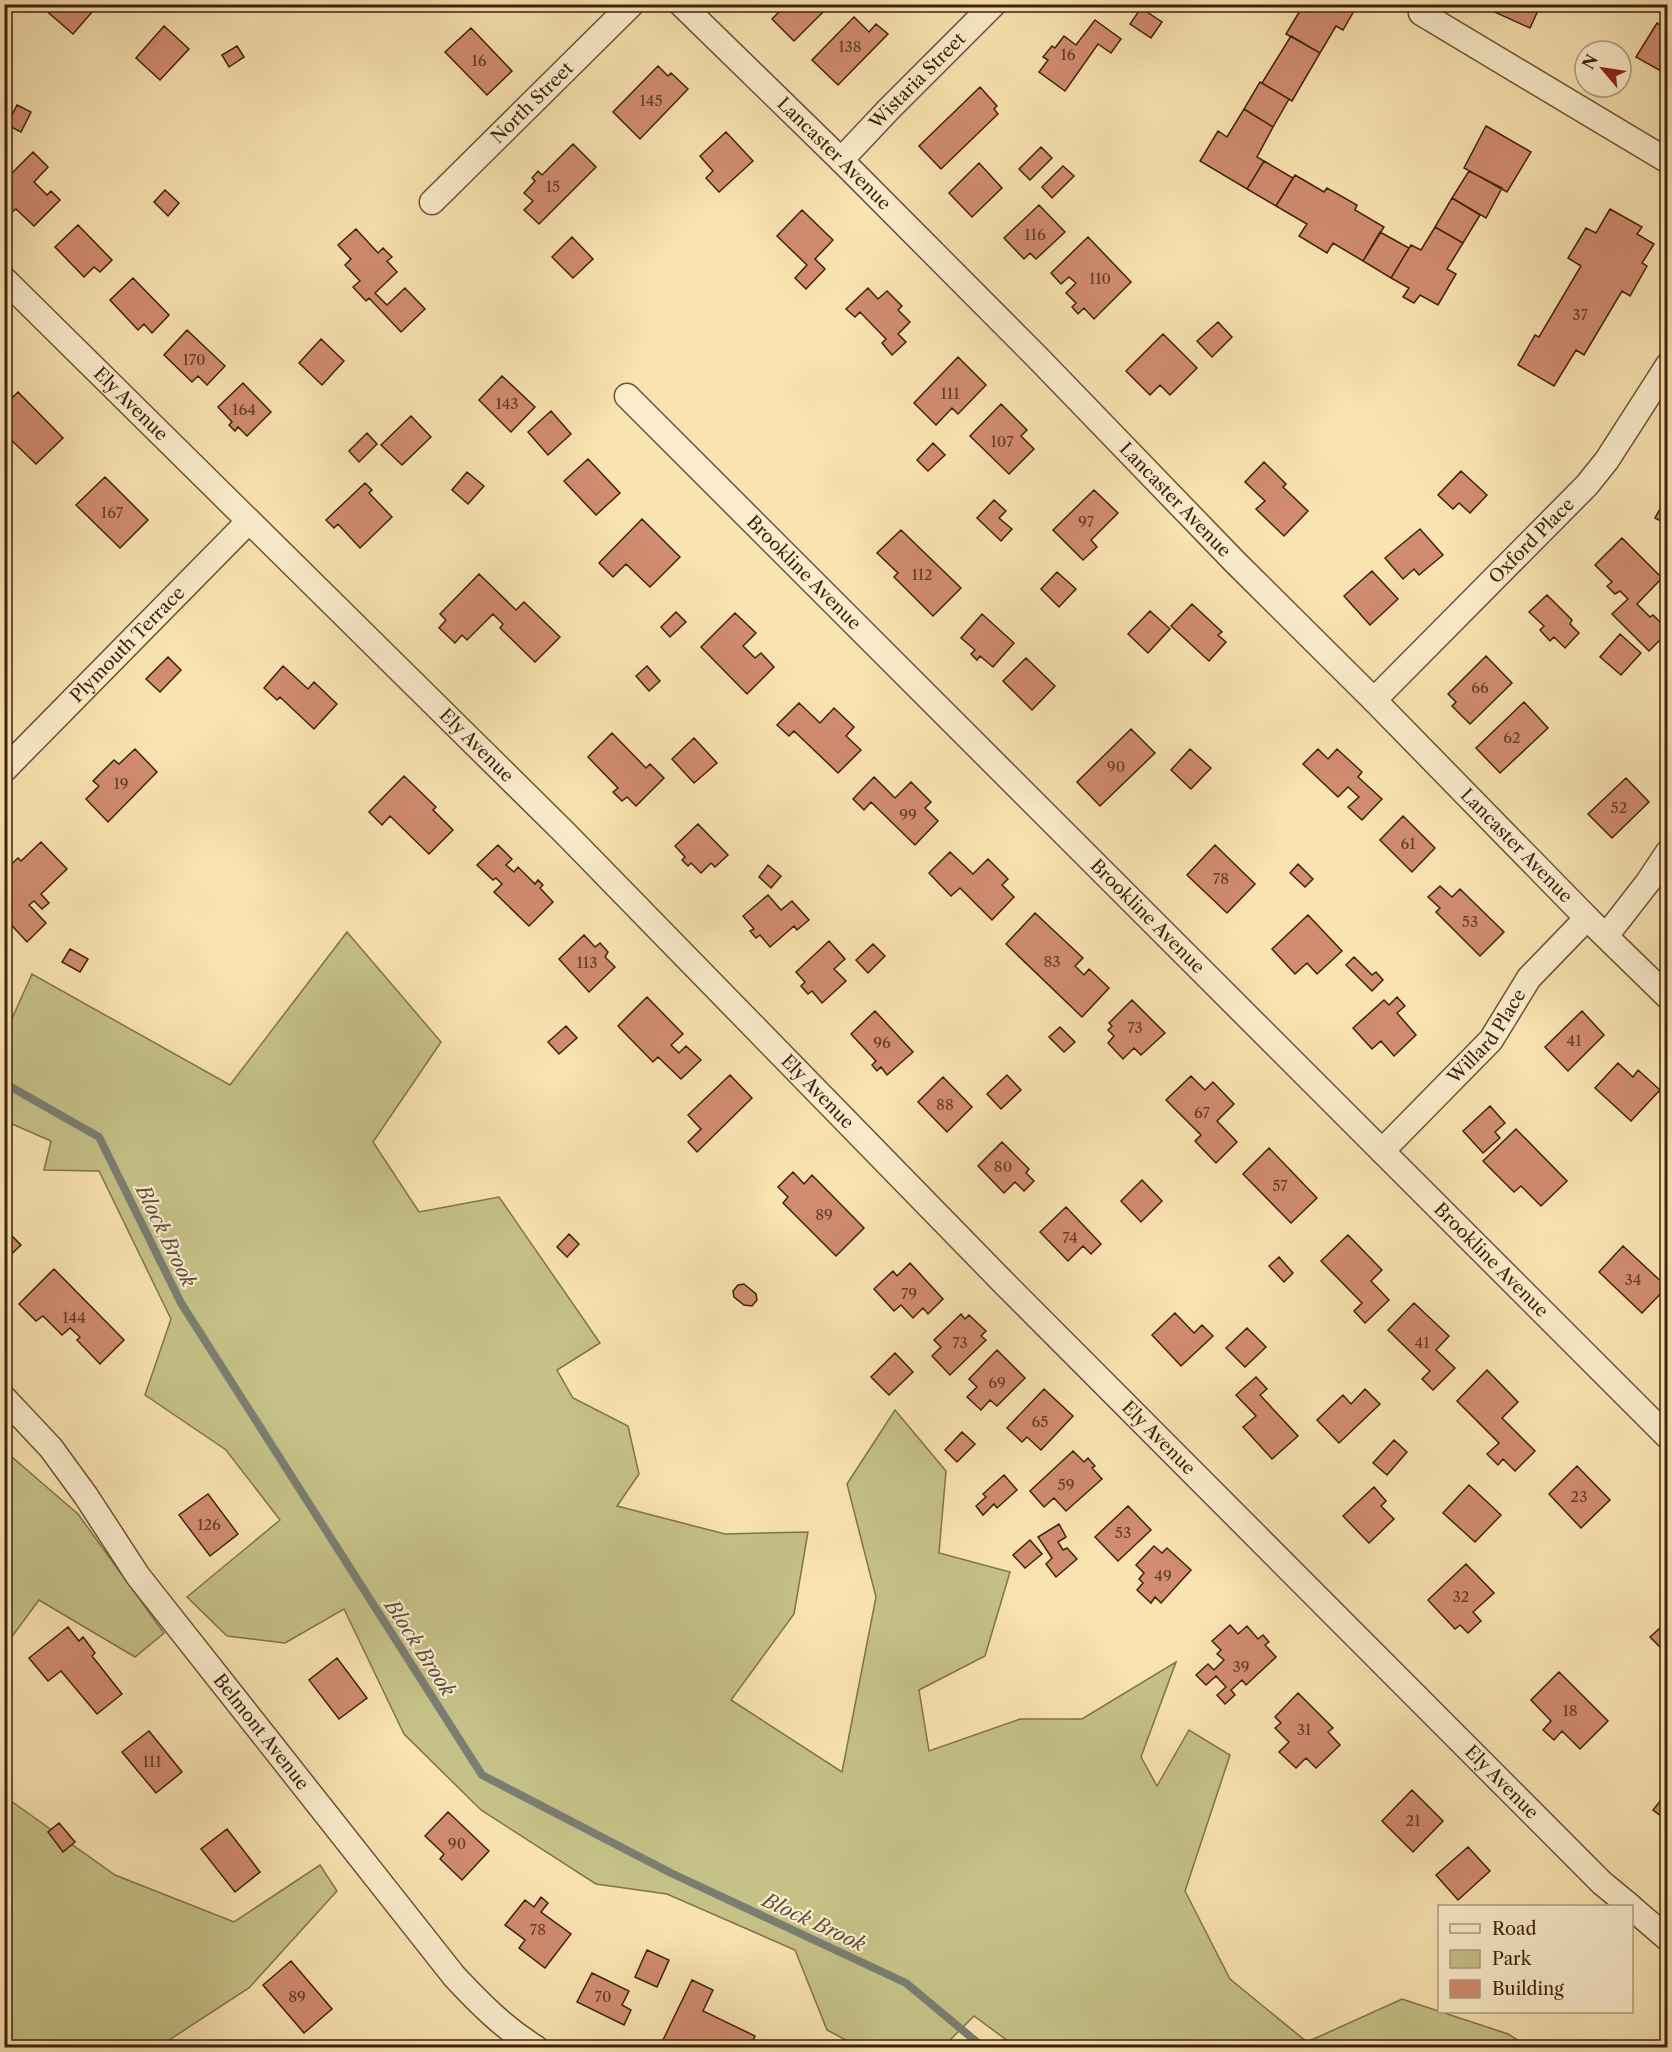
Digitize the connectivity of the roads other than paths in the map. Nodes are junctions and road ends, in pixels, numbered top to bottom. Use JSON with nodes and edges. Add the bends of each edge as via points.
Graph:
{"nodes":[{"id":1,"x":633,"y":4,"type":"edge"},
{"id":2,"x":681,"y":4,"type":"edge"},
{"id":3,"x":994,"y":4,"type":"edge"},
{"id":4,"x":1423,"y":9,"type":"edge"},
{"id":5,"x":841,"y":160,"type":"junction"},
{"id":6,"x":1668,"y":160,"type":"edge"},
{"id":7,"x":432,"y":202,"type":"dead end"},
{"id":8,"x":4,"y":279,"type":"edge"},
{"id":9,"x":1668,"y":365,"type":"edge"},
{"id":10,"x":627,"y":396,"type":"dead end"},
{"id":11,"x":249,"y":521,"type":"junction"},
{"id":12,"x":1374,"y":700,"type":"junction"},
{"id":13,"x":4,"y":770,"type":"edge"},
{"id":14,"x":1668,"y":852,"type":"edge"},
{"id":15,"x":1587,"y":918,"type":"junction"},
{"id":16,"x":1606,"y":936,"type":"junction"},
{"id":17,"x":1668,"y":997,"type":"edge"},
{"id":18,"x":1382,"y":1151,"type":"junction"},
{"id":19,"x":4,"y":1398,"type":"edge"},
{"id":20,"x":1668,"y":1437,"type":"edge"},
{"id":21,"x":1628,"y":1905,"type":"edge"},
{"id":22,"x":1633,"y":1910,"type":"edge"},
{"id":23,"x":1668,"y":1939,"type":"edge"},
{"id":24,"x":509,"y":2040,"type":"edge"},
{"id":25,"x":536,"y":2048,"type":"edge"}],
"edges":[{"from":1,"to":7,"type":"street","name":"North Street"},
{"from":2,"to":5,"type":"street","name":"Lancaster Avenue"},
{"from":3,"to":5,"type":"street","name":"Wistaria Street"},
{"from":4,"to":6,"type":"street"},
{"from":5,"to":12,"type":"street","name":"Lancaster Avenue"},
{"from":8,"to":11,"type":"street","name":"Ely Avenue"},
{"from":9,"to":12,"type":"street","name":"Oxford Place","via":[[1587,486]]},
{"from":10,"to":18,"type":"street","name":"Brookline Avenue"},
{"from":11,"to":13,"type":"street","name":"Plymouth Terrace"},
{"from":11,"to":21,"type":"street","name":"Ely Avenue","via":[[565,833],[1002,1281]]},
{"from":12,"to":15,"type":"street","name":"Lancaster Avenue"},
{"from":14,"to":16,"type":"street"},
{"from":15,"to":16,"type":"street","name":"Lancaster Avenue"},
{"from":15,"to":18,"type":"street","name":"Willard Place","via":[[1529,978],[1491,1040]]},
{"from":16,"to":17,"type":"street","name":"Lancaster Avenue"},
{"from":18,"to":20,"type":"street","name":"Brookline Avenue"},
{"from":19,"to":24,"type":"street","name":"Belmont Avenue","via":[[51,1448],[138,1576]]},
{"from":22,"to":23,"type":"street","name":"Ely Avenue"},
{"from":24,"to":25,"type":"street","name":"Belmont Avenue"}]}
